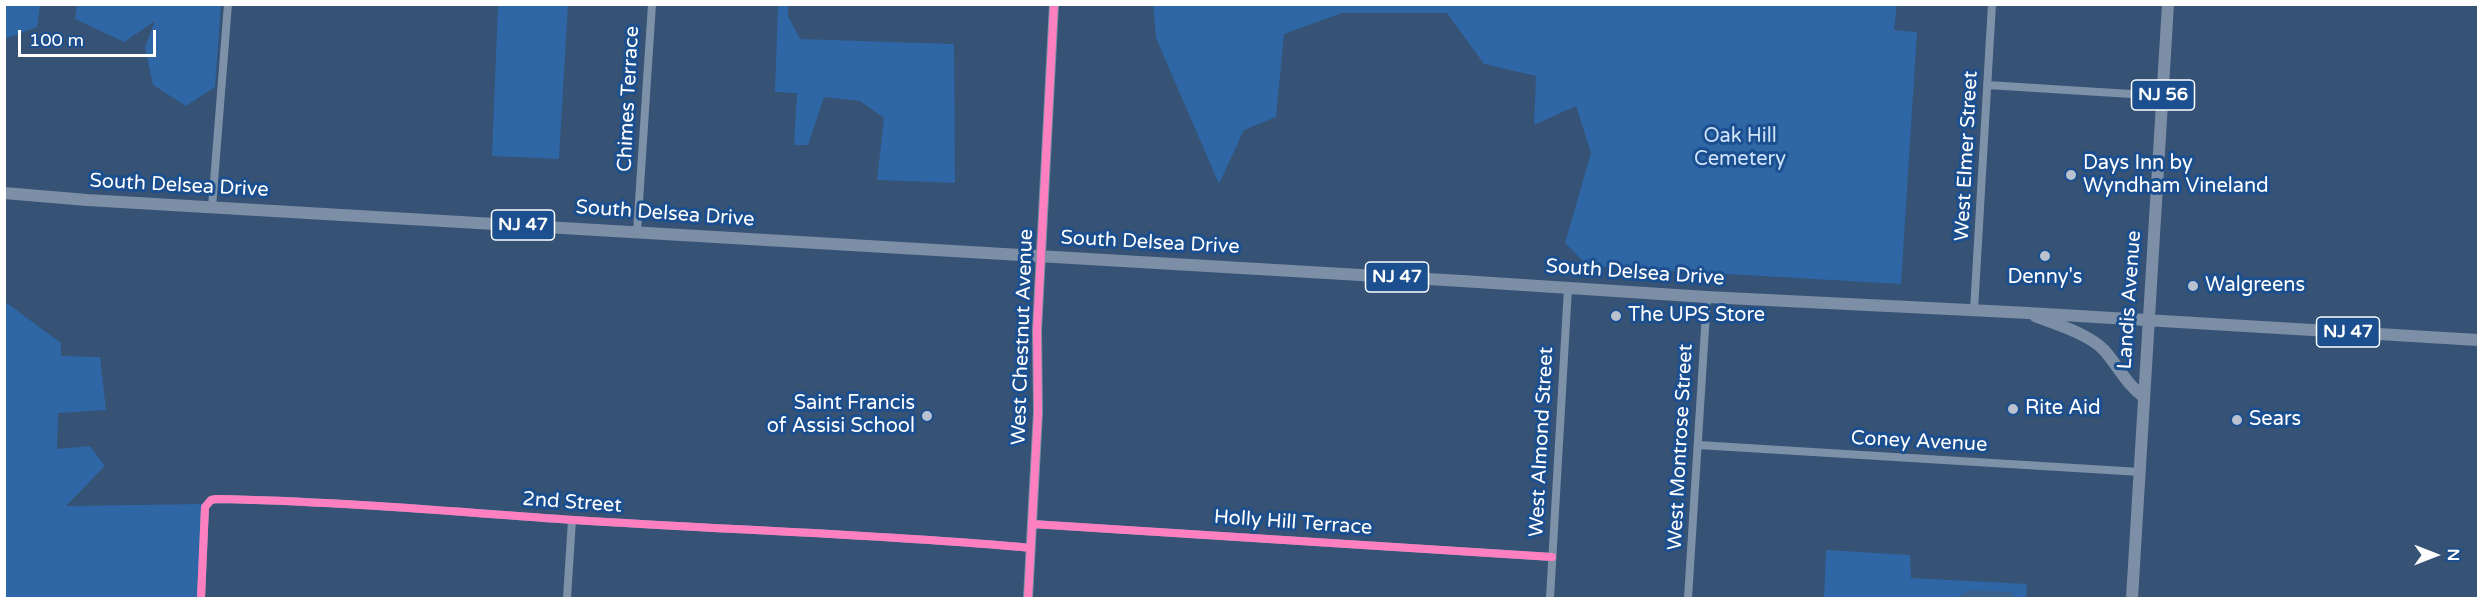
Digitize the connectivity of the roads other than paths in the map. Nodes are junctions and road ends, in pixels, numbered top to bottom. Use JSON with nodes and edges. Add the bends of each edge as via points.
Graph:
{"nodes":[{"id":1,"x":228,"y":4,"type":"edge"},
{"id":2,"x":652,"y":4,"type":"edge"},
{"id":3,"x":1054,"y":4,"type":"edge"},
{"id":4,"x":1992,"y":4,"type":"edge"},
{"id":5,"x":2168,"y":4,"type":"edge"},
{"id":6,"x":1987,"y":86,"type":"junction"},
{"id":7,"x":2163,"y":96,"type":"junction"},
{"id":8,"x":4,"y":193,"type":"edge"},
{"id":9,"x":212,"y":207,"type":"junction"},
{"id":10,"x":637,"y":231,"type":"junction"},
{"id":11,"x":1041,"y":256,"type":"junction"},
{"id":12,"x":1568,"y":288,"type":"junction"},
{"id":13,"x":1707,"y":297,"type":"junction"},
{"id":14,"x":1974,"y":310,"type":"junction"},
{"id":15,"x":2029,"y":313,"type":"junction"},
{"id":16,"x":2149,"y":320,"type":"junction"},
{"id":17,"x":2478,"y":340,"type":"edge"},
{"id":18,"x":2144,"y":397,"type":"junction"},
{"id":19,"x":1698,"y":445,"type":"junction"},
{"id":20,"x":2140,"y":472,"type":"junction"},
{"id":21,"x":572,"y":520,"type":"junction"},
{"id":22,"x":1032,"y":524,"type":"junction"},
{"id":23,"x":1031,"y":548,"type":"junction"},
{"id":24,"x":1552,"y":557,"type":"junction"},
{"id":25,"x":201,"y":598,"type":"edge"},
{"id":26,"x":567,"y":598,"type":"edge"},
{"id":27,"x":1028,"y":598,"type":"edge"},
{"id":28,"x":1550,"y":598,"type":"edge"},
{"id":29,"x":1688,"y":598,"type":"edge"},
{"id":30,"x":2132,"y":598,"type":"edge"}],
"edges":[{"from":1,"to":9,"type":"street"},
{"from":2,"to":10,"type":"street","name":"Chimes Terrace"},
{"from":3,"to":11,"type":"street","name":"West Chestnut Avenue"},
{"from":4,"to":6,"type":"street","name":"West Elmer Street"},
{"from":5,"to":7,"type":"main road","name":"Landis Avenue","number":"NJ 56"},
{"from":6,"to":7,"type":"street"},
{"from":6,"to":14,"type":"street","name":"West Elmer Street"},
{"from":7,"to":16,"type":"main road","name":"Landis Avenue","number":"NJ 56"},
{"from":8,"to":9,"type":"main road","name":"South Delsea Drive","number":"NJ 47"},
{"from":9,"to":10,"type":"main road","name":"South Delsea Drive","number":"NJ 47"},
{"from":10,"to":11,"type":"main road","name":"South Delsea Drive","number":"NJ 47"},
{"from":11,"to":12,"type":"main road","name":"South Delsea Drive","number":"NJ 47"},
{"from":11,"to":22,"type":"street","name":"West Chestnut Avenue"},
{"from":12,"to":13,"type":"main road","name":"South Delsea Drive","number":"NJ 47"},
{"from":12,"to":24,"type":"street","name":"West Almond Street"},
{"from":13,"to":14,"type":"main road","name":"South Delsea Drive","number":"NJ 47"},
{"from":13,"to":19,"type":"street","name":"West Montrose Street"},
{"from":14,"to":15,"type":"main road","name":"South Delsea Drive","number":"NJ 47"},
{"from":15,"to":16,"type":"main road","name":"South Delsea Drive","number":"NJ 47"},
{"from":15,"to":18,"type":"main road","via":[[2092,341],[2132,389]]},
{"from":16,"to":17,"type":"main road","number":"NJ 47"},
{"from":16,"to":18,"type":"main road","name":"Landis Avenue"},
{"from":18,"to":20,"type":"main road","name":"Landis Avenue"},
{"from":19,"to":20,"type":"street","name":"Coney Avenue"},
{"from":19,"to":29,"type":"street","name":"West Montrose Street"},
{"from":20,"to":30,"type":"main road","name":"Landis Avenue"},
{"from":21,"to":23,"type":"street","name":"2nd Street"},
{"from":21,"to":25,"type":"street","name":"2nd Street","via":[[211,500],[206,507]]},
{"from":21,"to":26,"type":"street","name":"2nd Street"},
{"from":22,"to":23,"type":"street","name":"West Chestnut Avenue"},
{"from":22,"to":24,"type":"street","name":"Holly Hill Terrace"},
{"from":23,"to":27,"type":"street","name":"West Chestnut Avenue"},
{"from":24,"to":28,"type":"street","name":"West Almond Street"}]}
